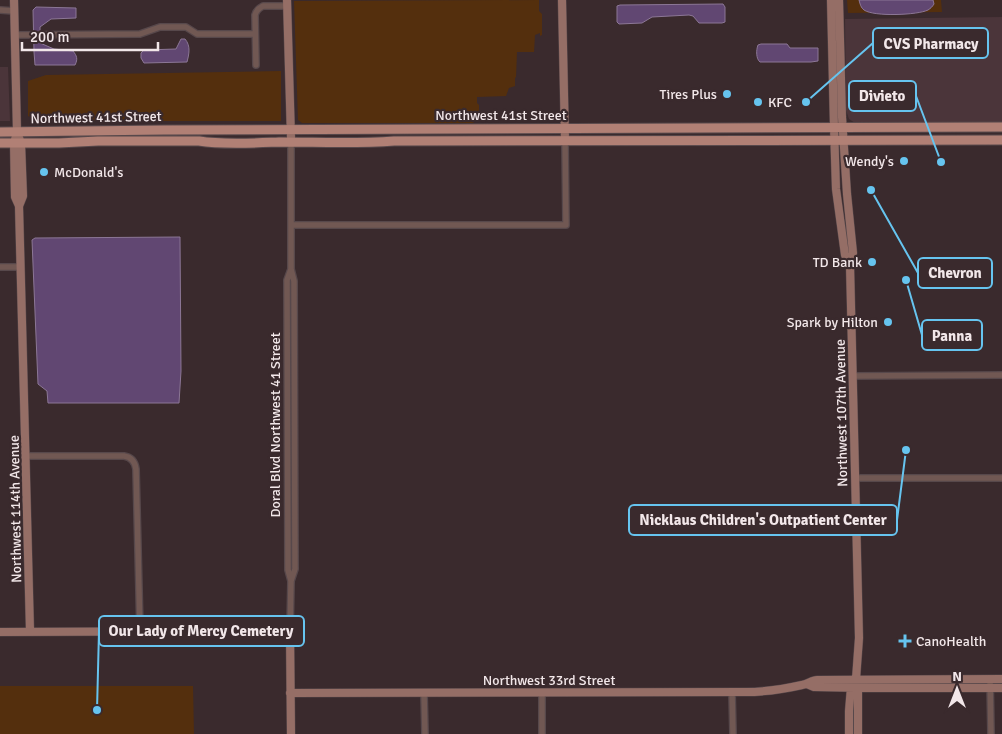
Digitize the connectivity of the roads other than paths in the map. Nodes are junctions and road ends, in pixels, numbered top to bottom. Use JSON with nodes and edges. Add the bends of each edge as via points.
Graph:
{"nodes":[{"id":1,"x":14,"y":0,"type":"edge"},
{"id":2,"x":562,"y":0,"type":"edge"},
{"id":3,"x":831,"y":0,"type":"edge"},
{"id":4,"x":839,"y":0,"type":"edge"},
{"id":5,"x":287,"y":3,"type":"edge"},
{"id":6,"x":2,"y":11,"type":"edge"},
{"id":7,"x":14,"y":11,"type":"junction"},
{"id":8,"x":255,"y":34,"type":"junction"},
{"id":9,"x":15,"y":36,"type":"junction"},
{"id":10,"x":256,"y":65,"type":"dead end"},
{"id":11,"x":838,"y":127,"type":"junction"},
{"id":12,"x":1002,"y":127,"type":"edge"},
{"id":13,"x":565,"y":128,"type":"junction"},
{"id":14,"x":110,"y":131,"type":"junction"},
{"id":15,"x":0,"y":132,"type":"edge"},
{"id":16,"x":17,"y":132,"type":"junction"},
{"id":17,"x":291,"y":137,"type":"junction"},
{"id":18,"x":565,"y":140,"type":"junction"},
{"id":19,"x":834,"y":140,"type":"junction"},
{"id":20,"x":844,"y":140,"type":"junction"},
{"id":21,"x":1002,"y":140,"type":"edge"},
{"id":22,"x":98,"y":141,"type":"junction"},
{"id":23,"x":18,"y":143,"type":"junction"},
{"id":24,"x":0,"y":144,"type":"edge"},
{"id":25,"x":291,"y":225,"type":"junction"},
{"id":26,"x":850,"y":265,"type":"junction"},
{"id":27,"x":0,"y":267,"type":"edge"},
{"id":28,"x":21,"y":267,"type":"junction"},
{"id":29,"x":1002,"y":375,"type":"edge"},
{"id":30,"x":853,"y":376,"type":"junction"},
{"id":31,"x":26,"y":456,"type":"junction"},
{"id":32,"x":855,"y":478,"type":"junction"},
{"id":33,"x":1002,"y":478,"type":"edge"},
{"id":34,"x":140,"y":631,"type":"junction"},
{"id":35,"x":290,"y":631,"type":"junction"},
{"id":36,"x":0,"y":632,"type":"edge"},
{"id":37,"x":30,"y":632,"type":"junction"},
{"id":38,"x":990,"y":679,"type":"junction"},
{"id":39,"x":1002,"y":679,"type":"edge"},
{"id":40,"x":855,"y":685,"type":"junction"},
{"id":41,"x":990,"y":688,"type":"junction"},
{"id":42,"x":1002,"y":688,"type":"edge"},
{"id":43,"x":732,"y":692,"type":"junction"},
{"id":44,"x":290,"y":693,"type":"junction"},
{"id":45,"x":424,"y":693,"type":"junction"},
{"id":46,"x":542,"y":693,"type":"junction"},
{"id":47,"x":291,"y":734,"type":"edge"},
{"id":48,"x":424,"y":734,"type":"edge"},
{"id":49,"x":542,"y":734,"type":"edge"},
{"id":50,"x":732,"y":734,"type":"edge"},
{"id":51,"x":850,"y":734,"type":"edge"},
{"id":52,"x":858,"y":734,"type":"edge"},
{"id":53,"x":991,"y":734,"type":"edge"}],
"edges":[{"from":1,"to":7,"type":"street","name":"Northwest 114th Avenue"},
{"from":2,"to":13,"type":"street"},
{"from":3,"to":11,"type":"street","name":"Northwest 107th Avenue"},
{"from":4,"to":11,"type":"street","name":"Northwest 107th Avenue"},
{"from":5,"to":8,"type":"street","via":[[260,8],[256,14]]},
{"from":5,"to":17,"type":"street"},
{"from":6,"to":7,"type":"street"},
{"from":7,"to":9,"type":"street","name":"Northwest 114th Avenue"},
{"from":8,"to":9,"type":"street","via":[[197,34],[186,27],[160,27],[140,34]]},
{"from":8,"to":10,"type":"street"},
{"from":9,"to":16,"type":"street","name":"Northwest 114th Avenue"},
{"from":11,"to":12,"type":"main road","name":"Northwest 41st Street"},
{"from":11,"to":13,"type":"main road","name":"Northwest 41st Street"},
{"from":11,"to":19,"type":"street","name":"Northwest 107th Avenue"},
{"from":11,"to":20,"type":"street","name":"Northwest 107th Avenue"},
{"from":13,"to":17,"type":"main road","name":"Northwest 41st Street"},
{"from":13,"to":18,"type":"street"},
{"from":14,"to":16,"type":"main road","name":"Northwest 41st Street"},
{"from":14,"to":17,"type":"main road","name":"Northwest 41st Street","via":[[164,130]]},
{"from":14,"to":22,"type":"main road"},
{"from":15,"to":16,"type":"main road","name":"Northwest 41st Street"},
{"from":16,"to":23,"type":"street","name":"Northwest 114th Avenue"},
{"from":17,"to":18,"type":"main road","name":"Northwest 41st Street","via":[[380,142]]},
{"from":17,"to":22,"type":"main road","name":"Northwest 41st Street","via":[[212,143]]},
{"from":17,"to":25,"type":"street","name":"Doral Blvd Northwest 41 Street"},
{"from":18,"to":19,"type":"main road","name":"Northwest 41st Street"},
{"from":18,"to":25,"type":"street","via":[[566,225]]},
{"from":19,"to":20,"type":"main road","name":"Northwest 41st Street"},
{"from":19,"to":26,"type":"street","name":"Northwest 107th Avenue","via":[[839,216]]},
{"from":20,"to":21,"type":"main road","name":"Northwest 41st Street"},
{"from":20,"to":26,"type":"street","name":"Northwest 107th Avenue","via":[[853,245]]},
{"from":22,"to":23,"type":"main road","name":"Northwest 41st Street"},
{"from":23,"to":24,"type":"main road","name":"Northwest 41st Street"},
{"from":23,"to":28,"type":"street","name":"Northwest 114th Avenue","via":[[23,196],[20,206]]},
{"from":25,"to":35,"type":"street","name":"Doral Blvd Northwest 41 Street","via":[[291,269],[287,280]]},
{"from":26,"to":30,"type":"street","name":"Northwest 107th Avenue"},
{"from":27,"to":28,"type":"street"},
{"from":28,"to":31,"type":"street","name":"Northwest 114th Avenue"},
{"from":29,"to":30,"type":"street"},
{"from":30,"to":32,"type":"street","name":"Northwest 107th Avenue"},
{"from":31,"to":34,"type":"street","via":[[124,456],[134,464]]},
{"from":31,"to":37,"type":"street","name":"Northwest 114th Avenue"},
{"from":32,"to":33,"type":"street"},
{"from":32,"to":40,"type":"street","name":"Northwest 107th Avenue","via":[[860,638]]},
{"from":34,"to":35,"type":"street"},
{"from":34,"to":37,"type":"street"},
{"from":35,"to":44,"type":"street"},
{"from":36,"to":37,"type":"street"},
{"from":38,"to":39,"type":"street","name":"Northwest 33rd Street"},
{"from":38,"to":40,"type":"street","name":"Northwest 33rd Street"},
{"from":38,"to":41,"type":"street"},
{"from":40,"to":41,"type":"street","name":"Northwest 33rd Street"},
{"from":40,"to":43,"type":"street","name":"Northwest 33rd Street","via":[[814,687],[807,684],[774,691]]},
{"from":40,"to":51,"type":"street","name":"Northwest 107th Avenue","via":[[849,713]]},
{"from":40,"to":52,"type":"street","name":"Northwest 107th Avenue"},
{"from":41,"to":42,"type":"street","name":"Northwest 33rd Street"},
{"from":41,"to":53,"type":"street"},
{"from":43,"to":46,"type":"street","name":"Northwest 33rd Street"},
{"from":43,"to":50,"type":"street"},
{"from":44,"to":45,"type":"street","name":"Northwest 33rd Street"},
{"from":44,"to":47,"type":"street"},
{"from":45,"to":46,"type":"street","name":"Northwest 33rd Street"},
{"from":45,"to":48,"type":"street"},
{"from":46,"to":49,"type":"street"}]}
